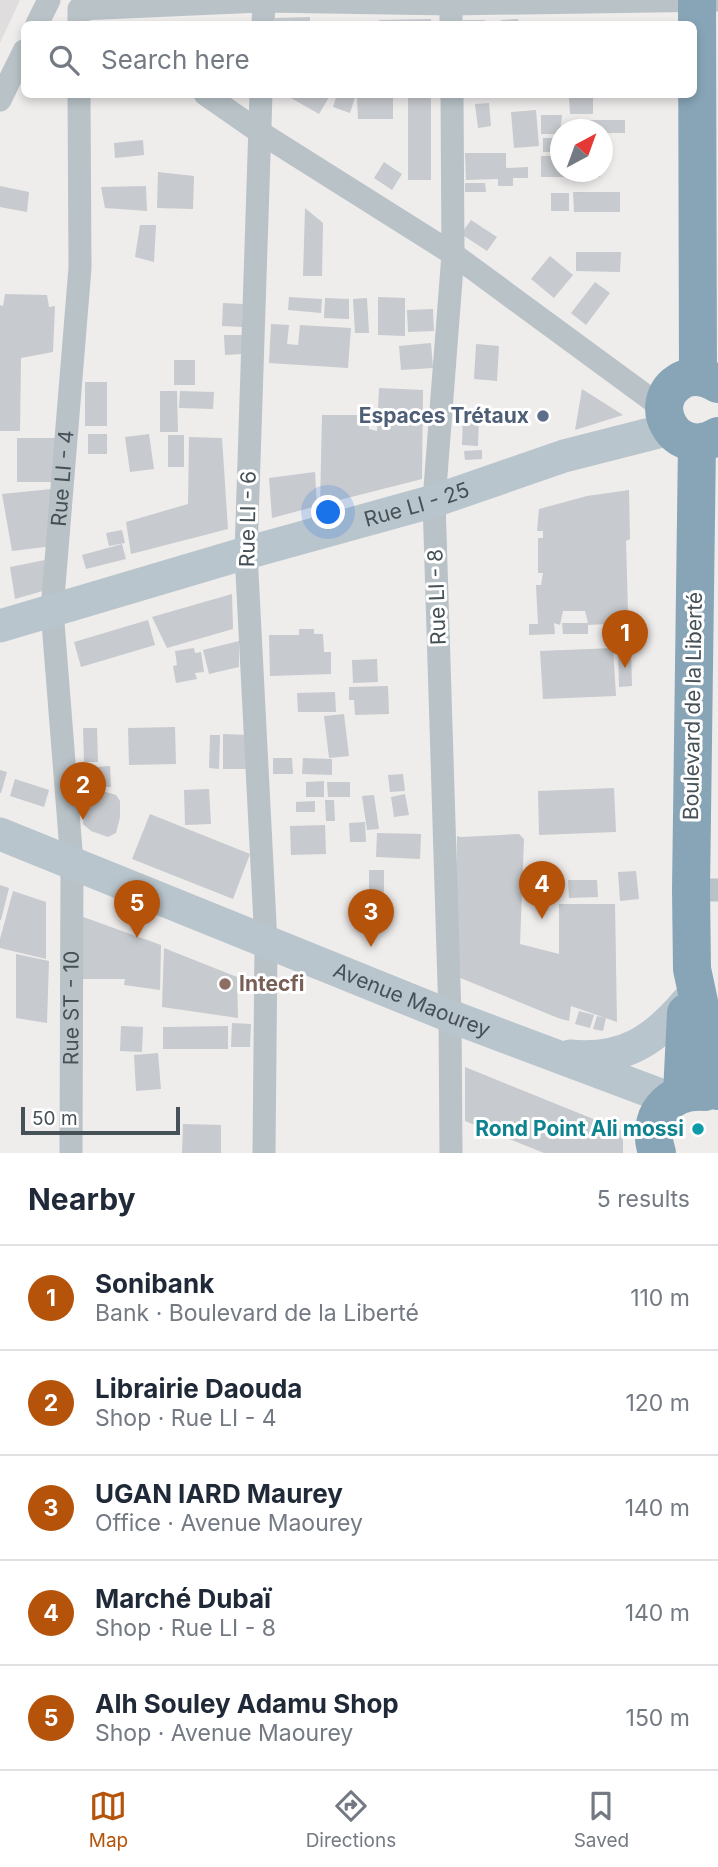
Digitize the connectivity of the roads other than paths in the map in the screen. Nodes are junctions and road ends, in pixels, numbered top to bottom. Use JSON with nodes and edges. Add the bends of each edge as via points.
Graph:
{"nodes":[{"id":1,"x":49,"y":0,"type":"edge"},
{"id":2,"x":697,"y":0,"type":"edge"},
{"id":3,"x":718,"y":0,"type":"edge"},
{"id":4,"x":264,"y":1,"type":"edge"},
{"id":5,"x":451,"y":9,"type":"edge"},
{"id":6,"x":76,"y":11,"type":"edge"},
{"id":7,"x":38,"y":21,"type":"edge"},
{"id":8,"x":96,"y":21,"type":"edge"},
{"id":9,"x":263,"y":21,"type":"edge"},
{"id":10,"x":21,"y":57,"type":"edge"},
{"id":11,"x":79,"y":98,"type":"edge"},
{"id":12,"x":211,"y":98,"type":"edge"},
{"id":13,"x":261,"y":98,"type":"edge"},
{"id":14,"x":452,"y":98,"type":"edge"},
{"id":15,"x":0,"y":100,"type":"edge"},
{"id":16,"x":261,"y":132,"type":"junction"},
{"id":17,"x":453,"y":254,"type":"junction"},
{"id":18,"x":708,"y":380,"type":"edge"},
{"id":19,"x":687,"y":429,"type":"edge"},
{"id":20,"x":434,"y":501,"type":"junction"},
{"id":21,"x":246,"y":553,"type":"junction"},
{"id":22,"x":51,"y":610,"type":"junction"},
{"id":23,"x":0,"y":625,"type":"edge"},
{"id":24,"x":0,"y":834,"type":"edge"},
{"id":25,"x":72,"y":863,"type":"junction"},
{"id":26,"x":704,"y":890,"type":"edge"},
{"id":27,"x":266,"y":943,"type":"junction"},
{"id":28,"x":690,"y":985,"type":"junction"},
{"id":29,"x":450,"y":1016,"type":"junction"},
{"id":30,"x":554,"y":1055,"type":"junction"},
{"id":31,"x":676,"y":1119,"type":"edge"},
{"id":32,"x":71,"y":1153,"type":"edge"},
{"id":33,"x":264,"y":1153,"type":"edge"},
{"id":34,"x":451,"y":1153,"type":"edge"}],
"edges":[{"from":1,"to":7,"type":"street"},
{"from":2,"to":3,"type":"street"},
{"from":2,"to":5,"type":"street"},
{"from":2,"to":18,"type":"highway"},
{"from":4,"to":5,"type":"street"},
{"from":4,"to":6,"type":"street"},
{"from":4,"to":9,"type":"street"},
{"from":6,"to":8,"type":"street"},
{"from":10,"to":15,"type":"street"},
{"from":11,"to":22,"type":"street","name":"Rue LI - 4","via":[[80,268]]},
{"from":12,"to":16,"type":"street"},
{"from":13,"to":16,"type":"street","name":"Rue LI - 6"},
{"from":14,"to":17,"type":"street","name":"Rue LI - 8"},
{"from":16,"to":17,"type":"street"},
{"from":16,"to":21,"type":"street","name":"Rue LI - 6"},
{"from":17,"to":19,"type":"street"},
{"from":17,"to":20,"type":"street","name":"Rue LI - 8"},
{"from":18,"to":19,"type":"highway","via":[[687,378],[670,389]]},
{"from":19,"to":20,"type":"main road","name":"Rue LI - 25","via":[[565,456]]},
{"from":19,"to":26,"type":"highway","name":"Boulevard de la Liberté"},
{"from":20,"to":21,"type":"main road","name":"Rue LI - 25"},
{"from":20,"to":29,"type":"street","name":"Rue LI - 8"},
{"from":21,"to":22,"type":"main road","name":"Rue LI - 25"},
{"from":21,"to":27,"type":"street","name":"Rue LI - 6"},
{"from":22,"to":23,"type":"main road","name":"Rue LI - 25"},
{"from":22,"to":25,"type":"street","name":"Rue LI - 4"},
{"from":24,"to":25,"type":"main road","name":"Avenue Maourey"},
{"from":25,"to":27,"type":"main road","name":"Avenue Maourey"},
{"from":25,"to":32,"type":"street","name":"Rue ST - 10"},
{"from":26,"to":28,"type":"highway","name":"Boulevard de la Liberté"},
{"from":27,"to":29,"type":"main road","name":"Avenue Maourey"},
{"from":27,"to":33,"type":"street","name":"Rue LI - 6"},
{"from":28,"to":30,"type":"main road","via":[[652,1037],[611,1055]]},
{"from":28,"to":31,"type":"highway","name":"Boulevard de la Liberté"},
{"from":29,"to":30,"type":"main road","name":"Avenue Maourey"},
{"from":29,"to":34,"type":"street","name":"Rue LI - 8"},
{"from":30,"to":31,"type":"main road","name":"Avenue Maourey"}]}
